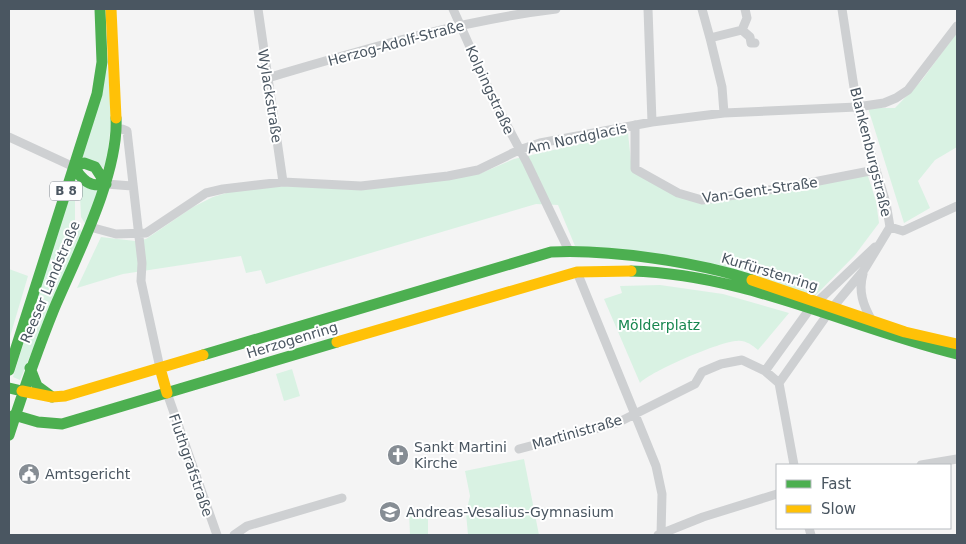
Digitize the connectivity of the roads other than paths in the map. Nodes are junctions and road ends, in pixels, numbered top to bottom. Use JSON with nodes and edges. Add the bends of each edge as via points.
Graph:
{"nodes":[{"id":1,"x":100,"y":9,"type":"edge"},
{"id":2,"x":111,"y":9,"type":"edge"},
{"id":3,"x":258,"y":9,"type":"edge"},
{"id":4,"x":453,"y":9,"type":"edge"},
{"id":5,"x":556,"y":9,"type":"edge"},
{"id":6,"x":648,"y":9,"type":"edge"},
{"id":7,"x":702,"y":9,"type":"edge"},
{"id":8,"x":745,"y":9,"type":"edge"},
{"id":9,"x":842,"y":9,"type":"edge"},
{"id":10,"x":460,"y":25,"type":"junction"},
{"id":11,"x":957,"y":26,"type":"edge"},
{"id":12,"x":742,"y":30,"type":"junction"},
{"id":13,"x":710,"y":38,"type":"junction"},
{"id":14,"x":755,"y":43,"type":"dead end"},
{"id":15,"x":267,"y":78,"type":"junction"},
{"id":16,"x":853,"y":107,"type":"junction"},
{"id":17,"x":724,"y":113,"type":"junction"},
{"id":18,"x":652,"y":122,"type":"junction"},
{"id":19,"x":635,"y":125,"type":"junction"},
{"id":20,"x":122,"y":128,"type":"dead end"},
{"id":21,"x":9,"y":137,"type":"edge"},
{"id":22,"x":519,"y":150,"type":"junction"},
{"id":23,"x":74,"y":167,"type":"junction"},
{"id":24,"x":875,"y":170,"type":"junction"},
{"id":25,"x":283,"y":182,"type":"junction"},
{"id":26,"x":106,"y":184,"type":"junction"},
{"id":27,"x":132,"y":186,"type":"junction"},
{"id":28,"x":957,"y":206,"type":"edge"},
{"id":29,"x":90,"y":227,"type":"junction"},
{"id":30,"x":890,"y":227,"type":"junction"},
{"id":31,"x":138,"y":234,"type":"junction"},
{"id":32,"x":883,"y":240,"type":"junction"},
{"id":33,"x":569,"y":251,"type":"junction"},
{"id":34,"x":864,"y":270,"type":"junction"},
{"id":35,"x":578,"y":272,"type":"junction"},
{"id":36,"x":813,"y":306,"type":"junction"},
{"id":37,"x":830,"y":311,"type":"junction"},
{"id":38,"x":872,"y":321,"type":"junction"},
{"id":39,"x":957,"y":344,"type":"edge"},
{"id":40,"x":957,"y":354,"type":"edge"},
{"id":41,"x":30,"y":368,"type":"junction"},
{"id":42,"x":160,"y":368,"type":"junction"},
{"id":43,"x":9,"y":370,"type":"edge"},
{"id":44,"x":765,"y":371,"type":"junction"},
{"id":45,"x":779,"y":384,"type":"junction"},
{"id":46,"x":9,"y":388,"type":"edge"},
{"id":47,"x":22,"y":391,"type":"junction"},
{"id":48,"x":167,"y":393,"type":"junction"},
{"id":49,"x":52,"y":397,"type":"junction"},
{"id":50,"x":12,"y":413,"type":"edge"},
{"id":51,"x":635,"y":414,"type":"junction"},
{"id":52,"x":9,"y":435,"type":"edge"},
{"id":53,"x":519,"y":449,"type":"dead end"},
{"id":54,"x":957,"y":458,"type":"edge"},
{"id":55,"x":794,"y":464,"type":"edge"},
{"id":56,"x":926,"y":464,"type":"edge"},
{"id":57,"x":776,"y":494,"type":"edge"},
{"id":58,"x":342,"y":498,"type":"dead end"},
{"id":59,"x":217,"y":535,"type":"edge"},
{"id":60,"x":234,"y":535,"type":"edge"},
{"id":61,"x":660,"y":535,"type":"edge"}],
"edges":[{"from":1,"to":23,"type":"main road","name":"Reeser Landstraße","number":"B 8","via":[[102,62],[97,94]]},
{"from":2,"to":26,"type":"main road","name":"Reeser Landstraße","number":"B 8","via":[[117,128]]},
{"from":3,"to":15,"type":"street","name":"Wylackstraße"},
{"from":4,"to":10,"type":"street","name":"Kolpingstraße"},
{"from":5,"to":10,"type":"street","name":"Herzog-Adolf-Straße"},
{"from":6,"to":18,"type":"street"},
{"from":7,"to":13,"type":"street"},
{"from":8,"to":12,"type":"street","via":[[747,18]]},
{"from":9,"to":16,"type":"street","name":"Blankenburgstraße"},
{"from":10,"to":15,"type":"street","name":"Herzog-Adolf-Straße"},
{"from":10,"to":22,"type":"street","name":"Kolpingstraße"},
{"from":11,"to":16,"type":"street","name":"Am Nordglacis","via":[[908,90],[884,103]]},
{"from":12,"to":13,"type":"street"},
{"from":12,"to":14,"type":"street","via":[[750,37],[751,43]]},
{"from":13,"to":17,"type":"street","via":[[722,87]]},
{"from":15,"to":25,"type":"street","name":"Wylackstraße"},
{"from":16,"to":17,"type":"street","name":"Am Nordglacis"},
{"from":16,"to":24,"type":"street","name":"Blankenburgstraße"},
{"from":17,"to":18,"type":"street","name":"Am Nordglacis"},
{"from":18,"to":19,"type":"street","name":"Am Nordglacis"},
{"from":19,"to":22,"type":"street","name":"Am Nordglacis"},
{"from":19,"to":24,"type":"street","name":"Van-Gent-Straße","via":[[635,169],[691,199],[733,196]]},
{"from":20,"to":27,"type":"street","via":[[127,131]]},
{"from":21,"to":23,"type":"street"},
{"from":22,"to":25,"type":"street","name":"Am Nordglacis","via":[[478,170],[448,176],[360,186]]},
{"from":22,"to":33,"type":"street","name":"Kolpingstraße"},
{"from":23,"to":26,"type":"main road","via":[[90,186]]},
{"from":23,"to":26,"type":"main road","via":[[84,164],[95,167]]},
{"from":23,"to":43,"type":"main road","name":"Reeser Landstraße","number":"B 8"},
{"from":24,"to":30,"type":"street","name":"Blankenburgstraße"},
{"from":25,"to":31,"type":"street","name":"Am Nordglacis","via":[[206,193],[146,233]]},
{"from":26,"to":27,"type":"street"},
{"from":26,"to":29,"type":"main road","name":"Reeser Landstraße","number":"B 8"},
{"from":27,"to":31,"type":"street"},
{"from":28,"to":30,"type":"street","via":[[903,231]]},
{"from":29,"to":31,"type":"street","name":"Am Nordglacis","via":[[116,234]]},
{"from":29,"to":41,"type":"main road","name":"Reeser Landstraße","number":"B 8"},
{"from":30,"to":32,"type":"street","name":"Blankenburgstraße"},
{"from":31,"to":42,"type":"street","via":[[141,281]]},
{"from":32,"to":34,"type":"street","name":"Blankenburgstraße"},
{"from":32,"to":36,"type":"street"},
{"from":33,"to":35,"type":"main road"},
{"from":33,"to":36,"type":"main road","name":"Kurfürstenring","via":[[646,258],[706,268]]},
{"from":33,"to":42,"type":"main road","name":"Herzogenring","via":[[533,258]]},
{"from":34,"to":37,"type":"street","name":"Blankenburgstraße"},
{"from":34,"to":38,"type":"street","via":[[860,285],[862,298]]},
{"from":35,"to":36,"type":"main road","name":"Kurfürstenring","via":[[626,270],[704,278]]},
{"from":35,"to":48,"type":"main road","name":"Herzogenring"},
{"from":35,"to":51,"type":"street"},
{"from":36,"to":37,"type":"main road","name":"Kurfürstenring"},
{"from":36,"to":44,"type":"street"},
{"from":37,"to":38,"type":"main road","name":"Kurfürstenring"},
{"from":37,"to":40,"type":"main road","name":"Kurfürstenring","via":[[912,343]]},
{"from":37,"to":45,"type":"street"},
{"from":38,"to":39,"type":"main road","name":"Kurfürstenring"},
{"from":41,"to":47,"type":"main road","name":"Reeser Landstraße","number":"B 8"},
{"from":41,"to":49,"type":"main road","via":[[36,386]]},
{"from":42,"to":48,"type":"main road"},
{"from":42,"to":49,"type":"main road","name":"Herzogenring"},
{"from":44,"to":45,"type":"street"},
{"from":44,"to":51,"type":"street","via":[[742,360],[721,364],[702,372],[695,384]]},
{"from":45,"to":55,"type":"street"},
{"from":46,"to":47,"type":"main road","name":"Herzogenring"},
{"from":47,"to":49,"type":"main road","name":"Herzogenring"},
{"from":47,"to":50,"type":"main road","number":"B 8"},
{"from":48,"to":50,"type":"main road","name":"Herzogenring","via":[[62,424],[28,421]]},
{"from":48,"to":59,"type":"street","name":"Fluthgrafstraße"},
{"from":50,"to":52,"type":"main road","number":"B 8"},
{"from":51,"to":53,"type":"street","name":"Martinistraße","via":[[617,423]]},
{"from":51,"to":61,"type":"street","via":[[656,466],[662,494]]},
{"from":54,"to":56,"type":"street"},
{"from":57,"to":61,"type":"street"},
{"from":58,"to":60,"type":"street","via":[[247,526]]}]}
